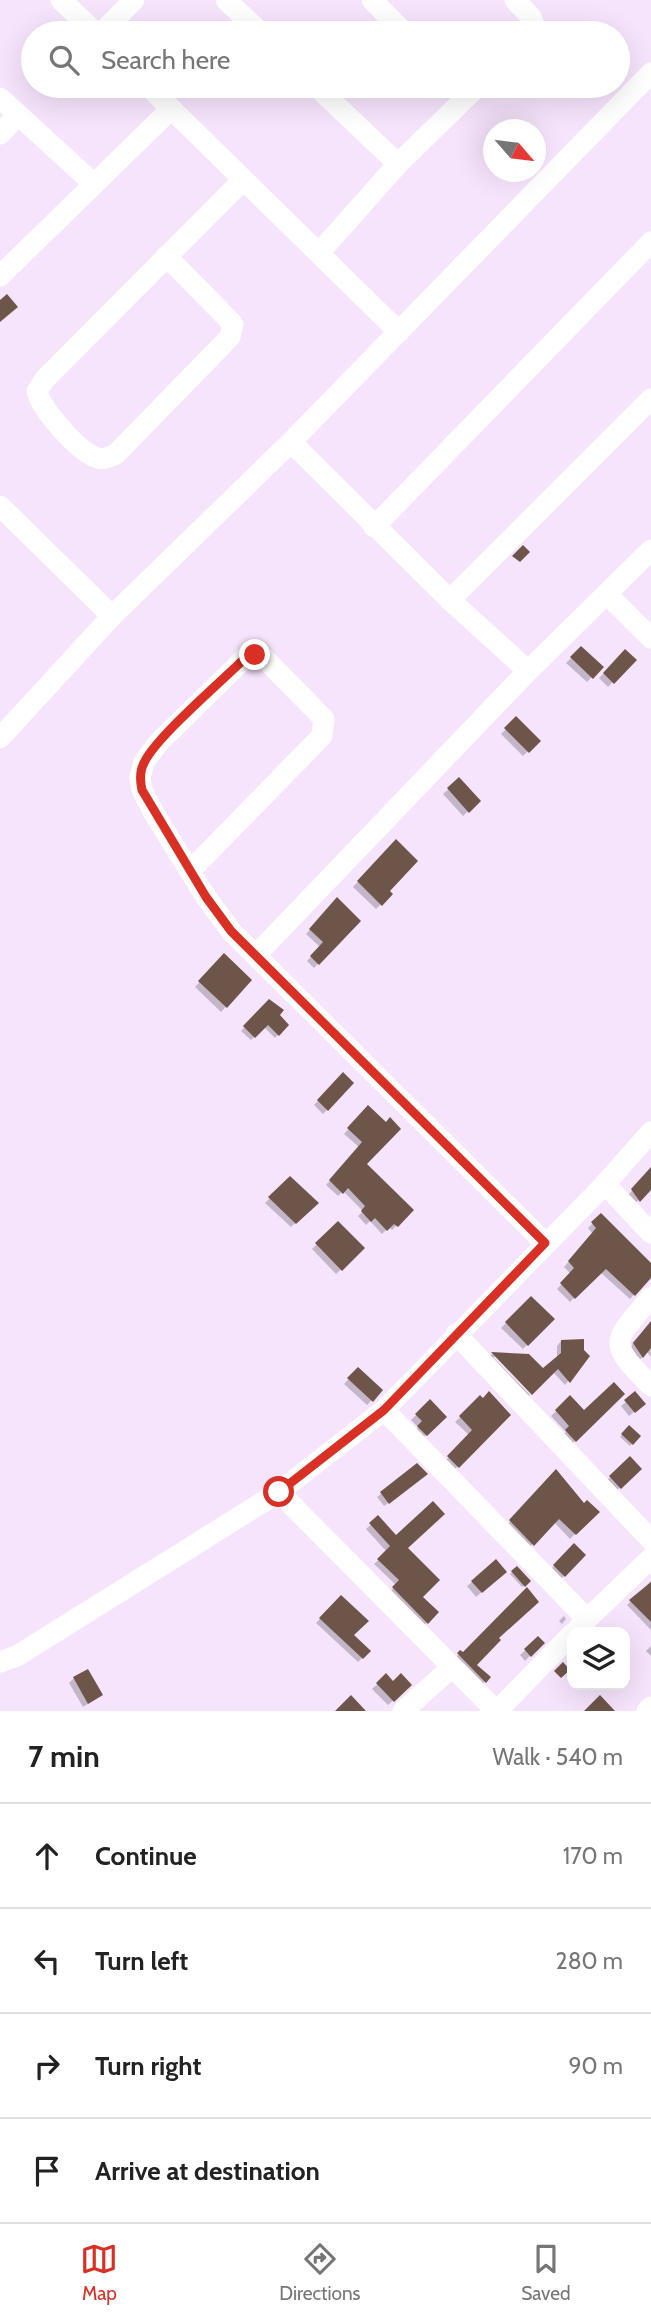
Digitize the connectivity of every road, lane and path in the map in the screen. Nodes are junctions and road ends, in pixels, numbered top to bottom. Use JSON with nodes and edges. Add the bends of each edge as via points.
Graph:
{"nodes":[{"id":1,"x":61,"y":0,"type":"edge"},
{"id":2,"x":134,"y":0,"type":"edge"},
{"id":3,"x":226,"y":0,"type":"edge"},
{"id":4,"x":372,"y":0,"type":"edge"},
{"id":5,"x":515,"y":0,"type":"edge"},
{"id":6,"x":85,"y":21,"type":"edge"},
{"id":7,"x":111,"y":21,"type":"edge"},
{"id":8,"x":248,"y":21,"type":"edge"},
{"id":9,"x":393,"y":21,"type":"edge"},
{"id":10,"x":532,"y":21,"type":"edge"},
{"id":11,"x":651,"y":73,"type":"edge"},
{"id":12,"x":630,"y":95,"type":"edge"},
{"id":13,"x":0,"y":98,"type":"edge"},
{"id":14,"x":159,"y":98,"type":"edge"},
{"id":15,"x":329,"y":98,"type":"edge"},
{"id":16,"x":460,"y":98,"type":"edge"},
{"id":17,"x":627,"y":98,"type":"edge"},
{"id":18,"x":170,"y":109,"type":"junction"},
{"id":19,"x":18,"y":115,"type":"junction"},
{"id":20,"x":0,"y":134,"type":"edge"},
{"id":21,"x":398,"y":164,"type":"junction"},
{"id":22,"x":243,"y":180,"type":"junction"},
{"id":23,"x":93,"y":184,"type":"junction"},
{"id":24,"x":651,"y":242,"type":"edge"},
{"id":25,"x":319,"y":253,"type":"junction"},
{"id":26,"x":166,"y":256,"type":"junction"},
{"id":27,"x":0,"y":276,"type":"edge"},
{"id":28,"x":399,"y":332,"type":"junction"},
{"id":29,"x":651,"y":399,"type":"edge"},
{"id":30,"x":291,"y":442,"type":"junction"},
{"id":31,"x":0,"y":506,"type":"edge"},
{"id":32,"x":374,"y":527,"type":"junction"},
{"id":33,"x":651,"y":550,"type":"edge"},
{"id":34,"x":607,"y":594,"type":"junction"},
{"id":35,"x":450,"y":600,"type":"junction"},
{"id":36,"x":112,"y":616,"type":"junction"},
{"id":37,"x":651,"y":638,"type":"edge"},
{"id":38,"x":528,"y":671,"type":"junction"},
{"id":39,"x":3,"y":735,"type":"edge"},
{"id":40,"x":190,"y":872,"type":"junction"},
{"id":41,"x":256,"y":955,"type":"junction"},
{"id":42,"x":651,"y":1132,"type":"edge"},
{"id":43,"x":605,"y":1184,"type":"junction"},
{"id":44,"x":651,"y":1233,"type":"edge"},
{"id":45,"x":545,"y":1243,"type":"junction"},
{"id":46,"x":651,"y":1297,"type":"edge"},
{"id":47,"x":456,"y":1334,"type":"junction"},
{"id":48,"x":651,"y":1386,"type":"edge"},
{"id":49,"x":384,"y":1410,"type":"junction"},
{"id":50,"x":279,"y":1492,"type":"junction"},
{"id":51,"x":651,"y":1540,"type":"edge"},
{"id":52,"x":651,"y":1558,"type":"edge"},
{"id":53,"x":577,"y":1627,"type":"edge"},
{"id":54,"x":579,"y":1627,"type":"edge"},
{"id":55,"x":567,"y":1639,"type":"edge"},
{"id":56,"x":0,"y":1662,"type":"edge"},
{"id":57,"x":450,"y":1668,"type":"junction"},
{"id":58,"x":651,"y":1707,"type":"edge"},
{"id":59,"x":403,"y":1711,"type":"edge"},
{"id":60,"x":497,"y":1711,"type":"edge"},
{"id":61,"x":647,"y":1711,"type":"edge"}],
"edges":[{"from":1,"to":6,"type":"street"},
{"from":2,"to":7,"type":"street"},
{"from":3,"to":8,"type":"street"},
{"from":4,"to":9,"type":"street"},
{"from":5,"to":10,"type":"street"},
{"from":11,"to":12,"type":"street"},
{"from":13,"to":19,"type":"street"},
{"from":14,"to":18,"type":"street"},
{"from":15,"to":21,"type":"street"},
{"from":16,"to":21,"type":"street"},
{"from":17,"to":28,"type":"street"},
{"from":18,"to":22,"type":"street"},
{"from":18,"to":23,"type":"street"},
{"from":19,"to":20,"type":"street"},
{"from":19,"to":23,"type":"street"},
{"from":21,"to":25,"type":"street"},
{"from":22,"to":25,"type":"street"},
{"from":22,"to":26,"type":"street"},
{"from":23,"to":27,"type":"street"},
{"from":24,"to":32,"type":"street"},
{"from":25,"to":28,"type":"street"},
{"from":26,"to":26,"type":"street","via":[[37,391],[39,403],[94,457],[116,454],[234,329]]},
{"from":28,"to":30,"type":"street"},
{"from":29,"to":35,"type":"street"},
{"from":30,"to":32,"type":"street"},
{"from":30,"to":36,"type":"street"},
{"from":31,"to":36,"type":"street"},
{"from":32,"to":35,"type":"street"},
{"from":33,"to":34,"type":"street"},
{"from":34,"to":37,"type":"street"},
{"from":34,"to":38,"type":"street"},
{"from":35,"to":38,"type":"street"},
{"from":36,"to":39,"type":"street"},
{"from":38,"to":41,"type":"street"},
{"from":40,"to":40,"type":"street","via":[[322,736],[324,719],[264,658],[255,655],[244,659],[144,762],[142,790]]},
{"from":40,"to":41,"type":"street","via":[[231,931]]},
{"from":41,"to":45,"type":"street"},
{"from":42,"to":43,"type":"street"},
{"from":43,"to":44,"type":"street"},
{"from":43,"to":45,"type":"street"},
{"from":45,"to":47,"type":"street"},
{"from":46,"to":48,"type":"street","via":[[623,1331],[619,1344],[625,1360]]},
{"from":47,"to":49,"type":"street"},
{"from":47,"to":51,"type":"street"},
{"from":49,"to":50,"type":"street"},
{"from":49,"to":53,"type":"street"},
{"from":50,"to":56,"type":"street","via":[[17,1656]]},
{"from":50,"to":57,"type":"street"},
{"from":52,"to":54,"type":"street"},
{"from":55,"to":60,"type":"street"},
{"from":57,"to":59,"type":"street"},
{"from":57,"to":60,"type":"street"},
{"from":58,"to":61,"type":"street"}]}
